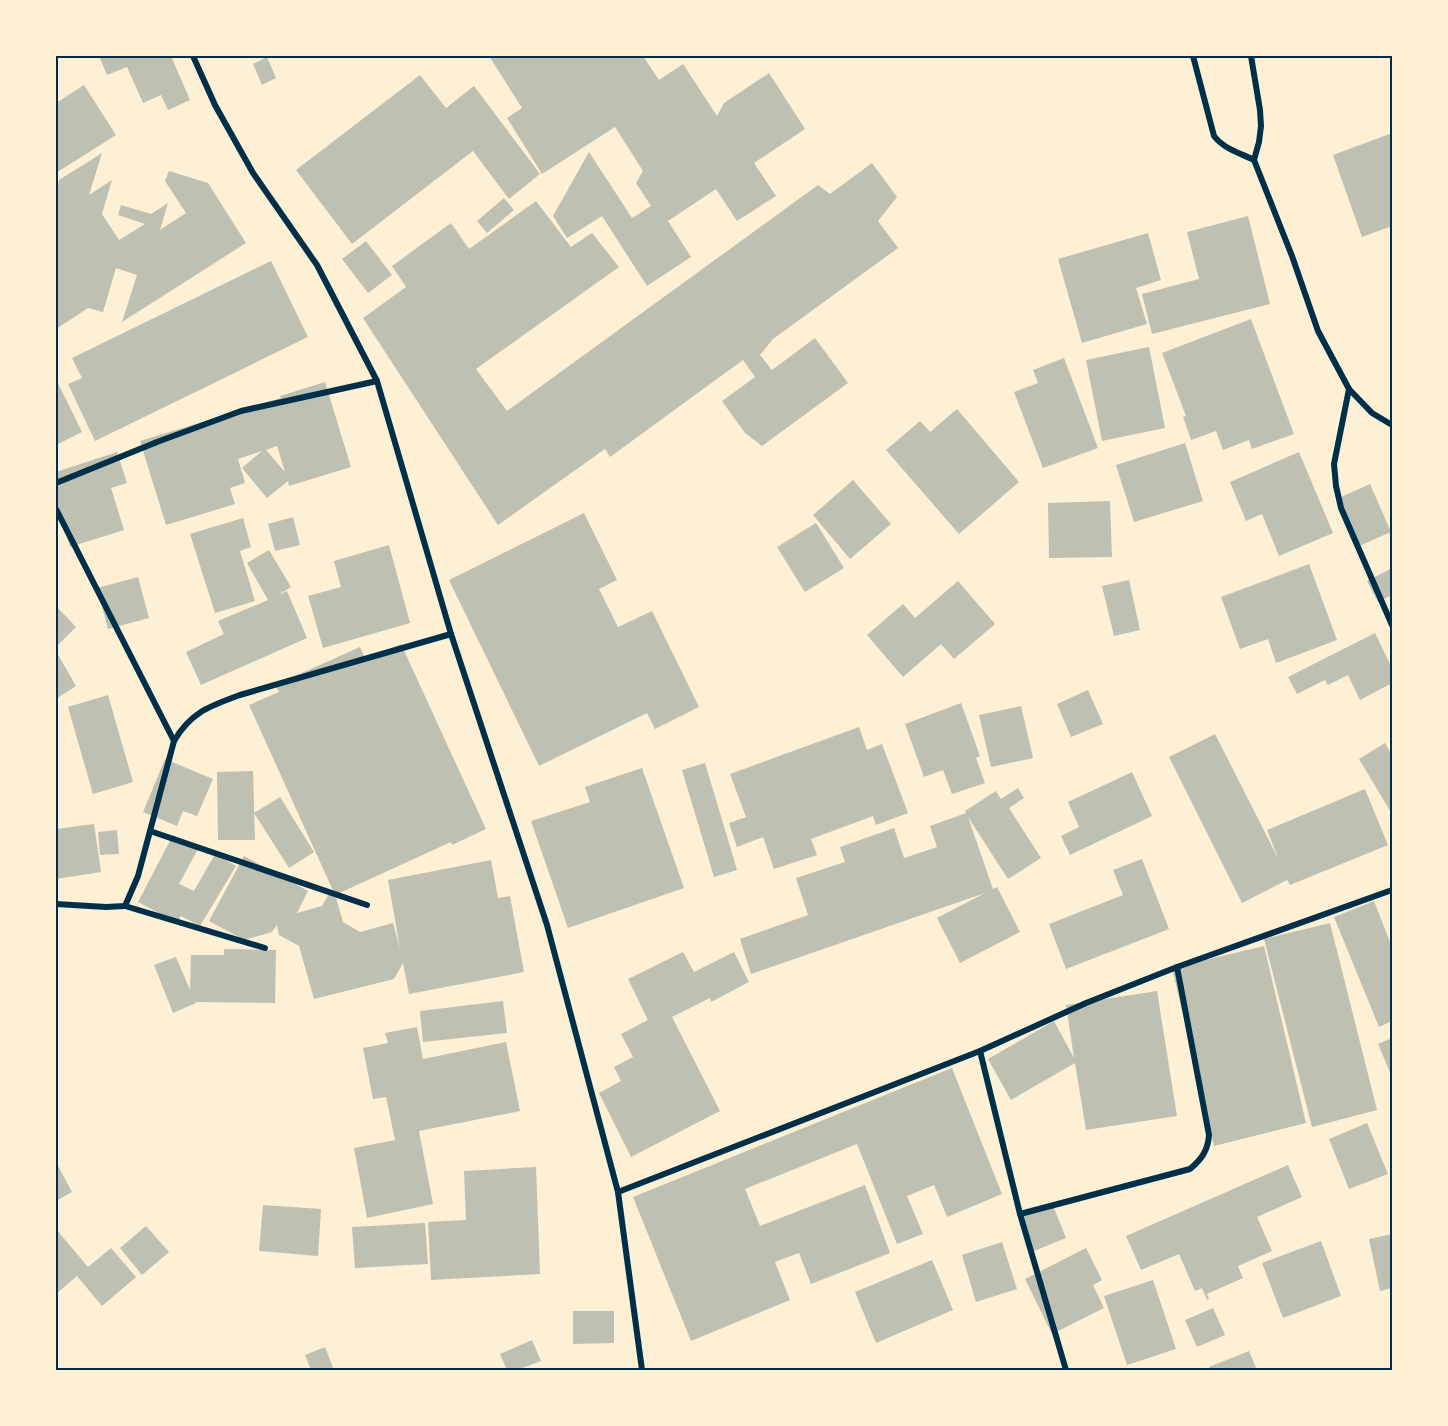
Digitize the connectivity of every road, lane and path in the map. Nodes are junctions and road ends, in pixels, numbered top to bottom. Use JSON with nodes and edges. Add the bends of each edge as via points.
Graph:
{"nodes":[{"id":1,"x":193,"y":56,"type":"edge"},
{"id":2,"x":1192,"y":56,"type":"edge"},
{"id":3,"x":1251,"y":56,"type":"edge"},
{"id":4,"x":1254,"y":160,"type":"junction"},
{"id":5,"x":377,"y":381,"type":"junction"},
{"id":6,"x":1349,"y":389,"type":"junction"},
{"id":7,"x":1392,"y":425,"type":"edge"},
{"id":8,"x":56,"y":483,"type":"edge"},
{"id":9,"x":56,"y":509,"type":"edge"},
{"id":10,"x":1392,"y":626,"type":"edge"},
{"id":11,"x":451,"y":634,"type":"junction"},
{"id":12,"x":174,"y":741,"type":"junction"},
{"id":13,"x":150,"y":831,"type":"junction"},
{"id":14,"x":1392,"y":890,"type":"edge"},
{"id":15,"x":56,"y":904,"type":"edge"},
{"id":16,"x":367,"y":905,"type":"dead end"},
{"id":17,"x":125,"y":906,"type":"junction"},
{"id":18,"x":265,"y":948,"type":"dead end"},
{"id":19,"x":1177,"y":967,"type":"junction"},
{"id":20,"x":980,"y":1051,"type":"junction"},
{"id":21,"x":618,"y":1192,"type":"junction"},
{"id":22,"x":1020,"y":1214,"type":"junction"},
{"id":23,"x":642,"y":1371,"type":"edge"},
{"id":24,"x":1066,"y":1371,"type":"edge"}],
"edges":[{"from":1,"to":5,"type":"street","via":[[253,173],[317,265]]},
{"from":2,"to":4,"type":"street","via":[[1214,136],[1219,143]]},
{"from":3,"to":4,"type":"street","via":[[1261,126]]},
{"from":4,"to":6,"type":"street","via":[[1318,331]]},
{"from":5,"to":8,"type":"street","via":[[241,411]]},
{"from":5,"to":11,"type":"street"},
{"from":6,"to":7,"type":"street","via":[[1372,413]]},
{"from":6,"to":10,"type":"street","via":[[1334,464],[1336,486],[1341,508]]},
{"from":9,"to":12,"type":"street"},
{"from":11,"to":12,"type":"street","via":[[240,694],[193,717]]},
{"from":11,"to":21,"type":"street","via":[[547,925]]},
{"from":12,"to":13,"type":"street"},
{"from":13,"to":16,"type":"street"},
{"from":13,"to":17,"type":"street"},
{"from":14,"to":19,"type":"street"},
{"from":15,"to":17,"type":"street"},
{"from":17,"to":18,"type":"street"},
{"from":19,"to":20,"type":"street"},
{"from":19,"to":22,"type":"street","via":[[1209,1135],[1209,1145],[1201,1160],[1190,1168]]},
{"from":20,"to":21,"type":"street"},
{"from":20,"to":22,"type":"street"},
{"from":21,"to":23,"type":"street"},
{"from":22,"to":24,"type":"street"}]}
